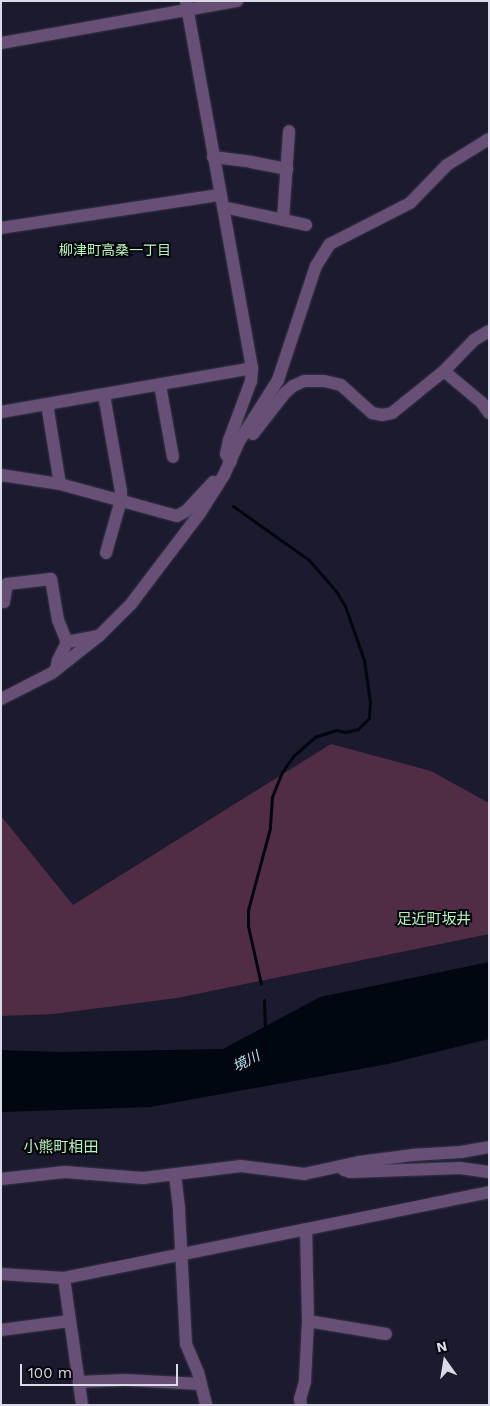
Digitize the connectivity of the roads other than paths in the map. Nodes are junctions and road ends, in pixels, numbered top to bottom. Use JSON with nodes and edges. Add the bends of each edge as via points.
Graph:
{"nodes":[{"id":1,"x":237,"y":1,"type":"edge"},
{"id":2,"x":187,"y":6,"type":"edge"},
{"id":3,"x":1,"y":43,"type":"edge"},
{"id":4,"x":289,"y":131,"type":"dead end"},
{"id":5,"x":489,"y":139,"type":"edge"},
{"id":6,"x":213,"y":157,"type":"junction"},
{"id":7,"x":287,"y":169,"type":"junction"},
{"id":8,"x":221,"y":201,"type":"junction"},
{"id":9,"x":283,"y":220,"type":"junction"},
{"id":10,"x":306,"y":225,"type":"dead end"},
{"id":11,"x":1,"y":228,"type":"edge"},
{"id":12,"x":489,"y":331,"type":"edge"},
{"id":13,"x":252,"y":368,"type":"junction"},
{"id":14,"x":444,"y":371,"type":"junction"},
{"id":15,"x":160,"y":385,"type":"junction"},
{"id":16,"x":104,"y":395,"type":"junction"},
{"id":17,"x":48,"y":404,"type":"junction"},
{"id":18,"x":1,"y":412,"type":"edge"},
{"id":19,"x":489,"y":413,"type":"edge"},
{"id":20,"x":238,"y":443,"type":"junction"},
{"id":21,"x":173,"y":457,"type":"dead end"},
{"id":22,"x":231,"y":462,"type":"junction"},
{"id":23,"x":1,"y":475,"type":"edge"},
{"id":24,"x":224,"y":475,"type":"junction"},
{"id":25,"x":60,"y":484,"type":"junction"},
{"id":26,"x":121,"y":500,"type":"junction"},
{"id":27,"x":106,"y":553,"type":"dead end"},
{"id":28,"x":1,"y":602,"type":"edge"},
{"id":29,"x":99,"y":636,"type":"junction"},
{"id":30,"x":67,"y":642,"type":"junction"},
{"id":31,"x":56,"y":670,"type":"junction"},
{"id":32,"x":1,"y":699,"type":"edge"},
{"id":33,"x":489,"y":1147,"type":"edge"},
{"id":34,"x":341,"y":1166,"type":"junction"},
{"id":35,"x":489,"y":1172,"type":"edge"},
{"id":36,"x":174,"y":1174,"type":"junction"},
{"id":37,"x":1,"y":1178,"type":"edge"},
{"id":38,"x":489,"y":1192,"type":"edge"},
{"id":39,"x":306,"y":1230,"type":"junction"},
{"id":40,"x":181,"y":1250,"type":"junction"},
{"id":41,"x":1,"y":1274,"type":"edge"},
{"id":42,"x":64,"y":1278,"type":"junction"},
{"id":43,"x":70,"y":1321,"type":"junction"},
{"id":44,"x":308,"y":1321,"type":"junction"},
{"id":45,"x":1,"y":1330,"type":"edge"},
{"id":46,"x":386,"y":1334,"type":"dead end"},
{"id":47,"x":79,"y":1382,"type":"junction"},
{"id":48,"x":202,"y":1384,"type":"junction"},
{"id":49,"x":82,"y":1405,"type":"edge"},
{"id":50,"x":206,"y":1405,"type":"edge"},
{"id":51,"x":301,"y":1405,"type":"edge"}],
"edges":[{"from":1,"to":2,"type":"street"},
{"from":2,"to":3,"type":"street"},
{"from":2,"to":6,"type":"street"},
{"from":4,"to":7,"type":"street"},
{"from":5,"to":20,"type":"street","via":[[447,165],[410,203],[330,244],[316,266],[278,380]]},
{"from":6,"to":7,"type":"street"},
{"from":6,"to":8,"type":"street"},
{"from":7,"to":9,"type":"street"},
{"from":8,"to":9,"type":"street"},
{"from":8,"to":11,"type":"street"},
{"from":8,"to":13,"type":"street"},
{"from":9,"to":10,"type":"street"},
{"from":12,"to":14,"type":"street","via":[[474,340]]},
{"from":13,"to":15,"type":"street"},
{"from":13,"to":22,"type":"street","via":[[252,381],[229,440],[226,454]]},
{"from":14,"to":19,"type":"street","via":[[482,403]]},
{"from":14,"to":20,"type":"street","via":[[392,413],[382,416],[372,412],[341,385],[304,381],[285,393],[250,437]]},
{"from":15,"to":16,"type":"street"},
{"from":15,"to":21,"type":"street"},
{"from":16,"to":17,"type":"street"},
{"from":16,"to":26,"type":"street"},
{"from":17,"to":18,"type":"street"},
{"from":17,"to":25,"type":"street"},
{"from":20,"to":22,"type":"street"},
{"from":22,"to":24,"type":"street"},
{"from":23,"to":25,"type":"street"},
{"from":24,"to":26,"type":"street","via":[[177,516]]},
{"from":24,"to":29,"type":"street","via":[[131,604]]},
{"from":25,"to":26,"type":"street"},
{"from":26,"to":27,"type":"street"},
{"from":28,"to":30,"type":"street","via":[[4,602],[7,584],[51,579],[58,620]]},
{"from":29,"to":30,"type":"street"},
{"from":29,"to":31,"type":"street"},
{"from":30,"to":31,"type":"street"},
{"from":31,"to":32,"type":"street"},
{"from":33,"to":34,"type":"street"},
{"from":34,"to":35,"type":"street","via":[[350,1172],[460,1168]]},
{"from":34,"to":36,"type":"street","via":[[304,1174],[241,1166]]},
{"from":36,"to":37,"type":"street","via":[[134,1178],[65,1172]]},
{"from":36,"to":40,"type":"street"},
{"from":38,"to":39,"type":"street"},
{"from":39,"to":40,"type":"street"},
{"from":39,"to":44,"type":"street"},
{"from":40,"to":42,"type":"street"},
{"from":40,"to":48,"type":"street","via":[[186,1344]]},
{"from":41,"to":42,"type":"street"},
{"from":42,"to":43,"type":"street"},
{"from":43,"to":45,"type":"street"},
{"from":43,"to":47,"type":"street"},
{"from":44,"to":46,"type":"street"},
{"from":44,"to":51,"type":"street"},
{"from":47,"to":48,"type":"street","via":[[125,1380]]},
{"from":47,"to":49,"type":"street"},
{"from":48,"to":50,"type":"street"}]}
